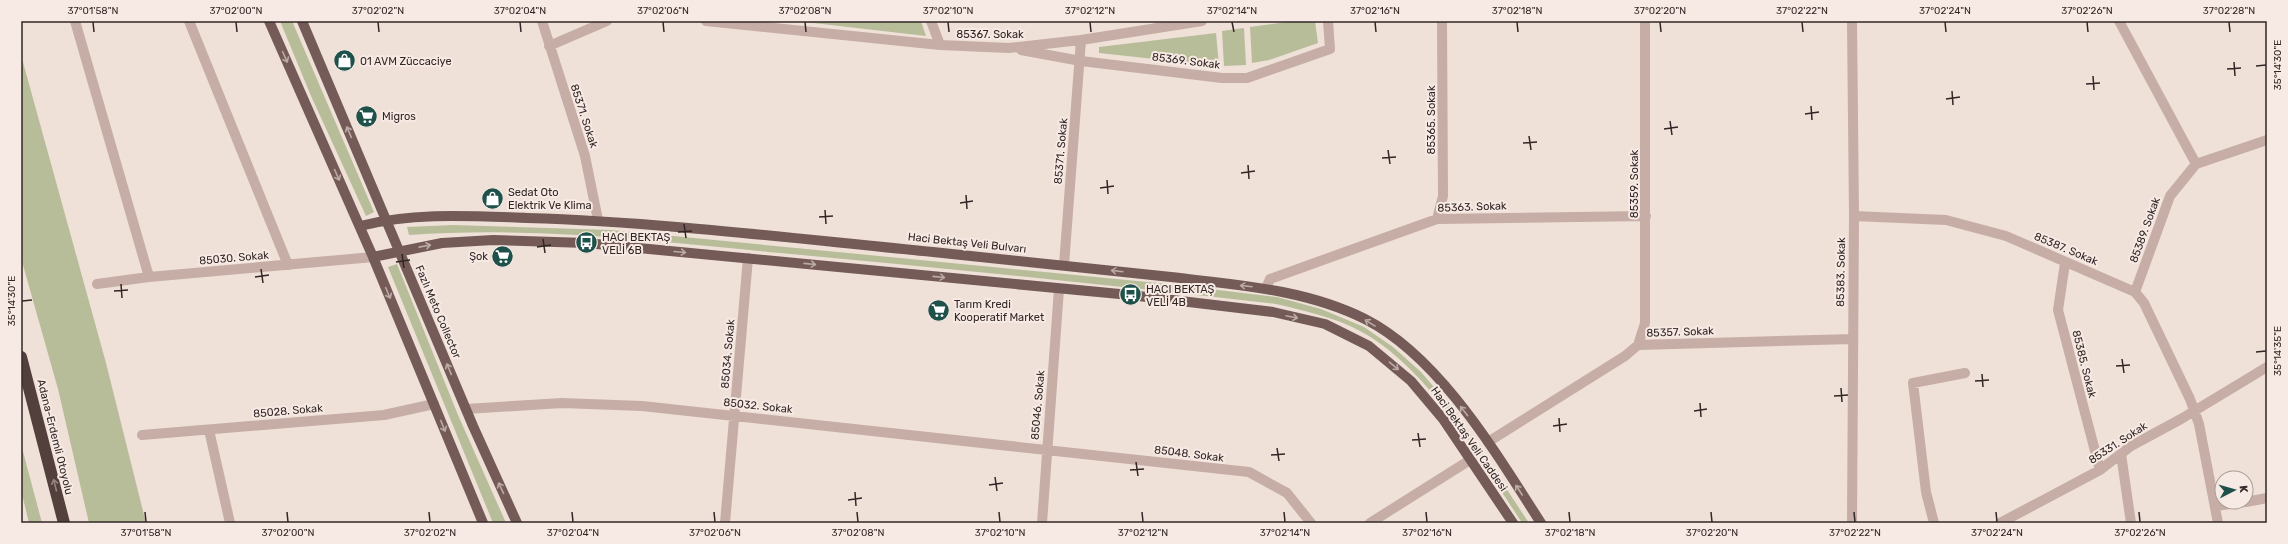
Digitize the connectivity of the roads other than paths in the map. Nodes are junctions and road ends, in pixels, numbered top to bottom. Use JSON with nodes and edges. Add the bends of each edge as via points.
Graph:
{"nodes":[{"id":1,"x":75,"y":21,"type":"edge"},
{"id":2,"x":189,"y":21,"type":"edge"},
{"id":3,"x":269,"y":21,"type":"edge"},
{"id":4,"x":302,"y":21,"type":"edge"},
{"id":5,"x":542,"y":21,"type":"edge"},
{"id":6,"x":607,"y":21,"type":"edge"},
{"id":7,"x":706,"y":21,"type":"edge"},
{"id":8,"x":931,"y":21,"type":"edge"},
{"id":9,"x":1202,"y":21,"type":"edge"},
{"id":10,"x":1328,"y":21,"type":"edge"},
{"id":11,"x":1442,"y":21,"type":"edge"},
{"id":12,"x":1645,"y":21,"type":"edge"},
{"id":13,"x":1852,"y":21,"type":"edge"},
{"id":14,"x":2119,"y":21,"type":"edge"},
{"id":15,"x":1082,"y":40,"type":"junction"},
{"id":16,"x":940,"y":45,"type":"junction"},
{"id":17,"x":550,"y":46,"type":"junction"},
{"id":18,"x":1009,"y":48,"type":"junction"},
{"id":19,"x":1081,"y":61,"type":"junction"},
{"id":20,"x":2267,"y":140,"type":"edge"},
{"id":21,"x":2196,"y":164,"type":"junction"},
{"id":22,"x":1646,"y":216,"type":"junction"},
{"id":23,"x":1854,"y":216,"type":"junction"},
{"id":24,"x":387,"y":219,"type":"junction"},
{"id":25,"x":1437,"y":219,"type":"junction"},
{"id":26,"x":598,"y":220,"type":"junction"},
{"id":27,"x":360,"y":226,"type":"junction"},
{"id":28,"x":400,"y":251,"type":"junction"},
{"id":29,"x":373,"y":257,"type":"junction"},
{"id":30,"x":748,"y":258,"type":"junction"},
{"id":31,"x":2065,"y":262,"type":"junction"},
{"id":32,"x":288,"y":265,"type":"junction"},
{"id":33,"x":1064,"y":265,"type":"junction"},
{"id":34,"x":149,"y":276,"type":"junction"},
{"id":35,"x":97,"y":284,"type":"dead end"},
{"id":36,"x":1266,"y":288,"type":"junction"},
{"id":37,"x":1059,"y":289,"type":"junction"},
{"id":38,"x":2135,"y":292,"type":"junction"},
{"id":39,"x":1852,"y":339,"type":"junction"},
{"id":40,"x":1638,"y":345,"type":"junction"},
{"id":41,"x":21,"y":357,"type":"edge"},
{"id":42,"x":2267,"y":367,"type":"edge"},
{"id":43,"x":1965,"y":373,"type":"dead end"},
{"id":44,"x":434,"y":404,"type":"junction"},
{"id":45,"x":466,"y":409,"type":"junction"},
{"id":46,"x":2194,"y":411,"type":"junction"},
{"id":47,"x":735,"y":416,"type":"junction"},
{"id":48,"x":209,"y":430,"type":"junction"},
{"id":49,"x":142,"y":435,"type":"dead end"},
{"id":50,"x":1488,"y":442,"type":"junction"},
{"id":51,"x":1046,"y":449,"type":"junction"},
{"id":52,"x":2122,"y":454,"type":"junction"},
{"id":53,"x":1470,"y":460,"type":"junction"},
{"id":54,"x":2100,"y":470,"type":"junction"},
{"id":55,"x":2214,"y":497,"type":"edge"},
{"id":56,"x":2267,"y":498,"type":"edge"},
{"id":57,"x":2254,"y":500,"type":"edge"},
{"id":58,"x":2216,"y":510,"type":"edge"},
{"id":59,"x":64,"y":523,"type":"edge"},
{"id":60,"x":230,"y":523,"type":"edge"},
{"id":61,"x":483,"y":523,"type":"edge"},
{"id":62,"x":517,"y":523,"type":"edge"},
{"id":63,"x":725,"y":523,"type":"edge"},
{"id":64,"x":1042,"y":523,"type":"edge"},
{"id":65,"x":1310,"y":523,"type":"edge"},
{"id":66,"x":1370,"y":523,"type":"edge"},
{"id":67,"x":1513,"y":523,"type":"edge"},
{"id":68,"x":1541,"y":523,"type":"edge"},
{"id":69,"x":1852,"y":523,"type":"edge"},
{"id":70,"x":1934,"y":523,"type":"edge"},
{"id":71,"x":2000,"y":523,"type":"edge"},
{"id":72,"x":2131,"y":523,"type":"edge"},
{"id":73,"x":2218,"y":523,"type":"edge"}],
"edges":[{"from":1,"to":34,"type":"street"},
{"from":2,"to":32,"type":"street"},
{"from":3,"to":27,"type":"main road","one_way":true},
{"from":24,"to":4,"type":"main road","name":"Fazlı Meto Collector","one_way":true},
{"from":5,"to":17,"type":"street","name":"85371. Sokak"},
{"from":6,"to":17,"type":"street"},
{"from":7,"to":16,"type":"street","name":"85367. Sokak"},
{"from":8,"to":16,"type":"street"},
{"from":9,"to":15,"type":"street","name":"85367. Sokak"},
{"from":10,"to":19,"type":"street","name":"85369. Sokak","via":[[1330,49],[1247,78],[1222,78]]},
{"from":11,"to":25,"type":"street","name":"85365. Sokak","via":[[1443,196]]},
{"from":12,"to":22,"type":"street","name":"85359. Sokak"},
{"from":13,"to":23,"type":"street","name":"85383. Sokak"},
{"from":14,"to":21,"type":"street"},
{"from":15,"to":18,"type":"street","name":"85367. Sokak"},
{"from":15,"to":19,"type":"street","name":"85371. Sokak"},
{"from":16,"to":18,"type":"street","name":"85367. Sokak"},
{"from":17,"to":26,"type":"street","name":"85371. Sokak","via":[[584,156]]},
{"from":18,"to":19,"type":"street","name":"85369. Sokak"},
{"from":19,"to":33,"type":"street","name":"85371. Sokak"},
{"from":20,"to":21,"type":"street"},
{"from":21,"to":38,"type":"street","name":"85389. Sokak","via":[[2170,196]]},
{"from":22,"to":25,"type":"street","name":"85363. Sokak"},
{"from":22,"to":40,"type":"street","name":"85359. Sokak","via":[[1645,323]]},
{"from":23,"to":31,"type":"street","name":"85387. Sokak","via":[[1946,220],[2006,236]]},
{"from":23,"to":39,"type":"street","name":"85383. Sokak"},
{"from":24,"to":26,"type":"main road","name":"Haci Bektaş Veli Bulvarı","via":[[472,217]]},
{"from":24,"to":27,"type":"main road"},
{"from":24,"to":28,"type":"main road","name":"Fazlı Meto Collector"},
{"from":25,"to":36,"type":"street","name":"85363. Sokak","via":[[1270,279]]},
{"from":26,"to":33,"type":"main road","name":"Haci Bektaş Veli Bulvarı"},
{"from":27,"to":29,"type":"main road"},
{"from":28,"to":29,"type":"main road"},
{"from":28,"to":30,"type":"main road","one_way":true,"via":[[442,243],[493,240],[586,244]]},
{"from":45,"to":28,"type":"main road","name":"Fazlı Meto Collector","one_way":true},
{"from":29,"to":32,"type":"street","name":"85030. Sokak"},
{"from":29,"to":44,"type":"main road","one_way":true},
{"from":30,"to":37,"type":"main road","one_way":true},
{"from":30,"to":47,"type":"street","name":"85034. Sokak"},
{"from":31,"to":38,"type":"street","name":"85387. Sokak"},
{"from":31,"to":54,"type":"street","name":"85385. Sokak","via":[[2058,310]]},
{"from":32,"to":34,"type":"street","name":"85030. Sokak"},
{"from":36,"to":33,"type":"main road","name":"Haci Bektaş Veli Bulvarı","one_way":true},
{"from":34,"to":35,"type":"street","name":"85030. Sokak"},
{"from":50,"to":36,"type":"main road","name":"Haci Bektaş Veli Bulvarı","one_way":true,"via":[[1429,367],[1368,320],[1325,302]]},
{"from":37,"to":51,"type":"street","name":"85046. Sokak"},
{"from":37,"to":53,"type":"main road","name":"Haci Bektaş Veli Caddesi","one_way":true,"via":[[1274,312],[1325,324],[1370,346],[1411,381],[1442,419]]},
{"from":38,"to":46,"type":"street","via":[[2144,303]]},
{"from":39,"to":40,"type":"street","name":"85357. Sokak"},
{"from":39,"to":69,"type":"street","name":"85383. Sokak"},
{"from":40,"to":50,"type":"street","name":"85357. Sokak","via":[[1625,356]]},
{"from":59,"to":41,"type":"highway","name":"Adana-Erdemli Otoyolu","one_way":true},
{"from":42,"to":46,"type":"street","name":"85331. Sokak"},
{"from":43,"to":70,"type":"street","via":[[1913,383],[1926,492]]},
{"from":44,"to":48,"type":"street","name":"85028. Sokak","via":[[384,415]]},
{"from":44,"to":61,"type":"main road","one_way":true},
{"from":45,"to":47,"type":"street","name":"85032. Sokak","via":[[562,403],[642,406]]},
{"from":62,"to":45,"type":"main road","name":"Fazlı Meto Collector","one_way":true},
{"from":46,"to":52,"type":"street","name":"85331. Sokak"},
{"from":46,"to":55,"type":"street"},
{"from":47,"to":51,"type":"street","name":"85032. Sokak"},
{"from":47,"to":63,"type":"street","name":"85034. Sokak"},
{"from":48,"to":49,"type":"street","name":"85028. Sokak"},
{"from":48,"to":60,"type":"street"},
{"from":68,"to":50,"type":"main road","name":"Haci Bektaş Veli Caddesi","one_way":true},
{"from":51,"to":64,"type":"street","name":"85046. Sokak"},
{"from":51,"to":65,"type":"street","name":"85048. Sokak","via":[[1249,472],[1287,493]]},
{"from":52,"to":54,"type":"street","name":"85331. Sokak"},
{"from":52,"to":72,"type":"street"},
{"from":53,"to":66,"type":"street"},
{"from":53,"to":67,"type":"main road","name":"Haci Bektaş Veli Caddesi"},
{"from":54,"to":71,"type":"street","name":"85331. Sokak"},
{"from":56,"to":57,"type":"street"},
{"from":58,"to":73,"type":"street"}]}
